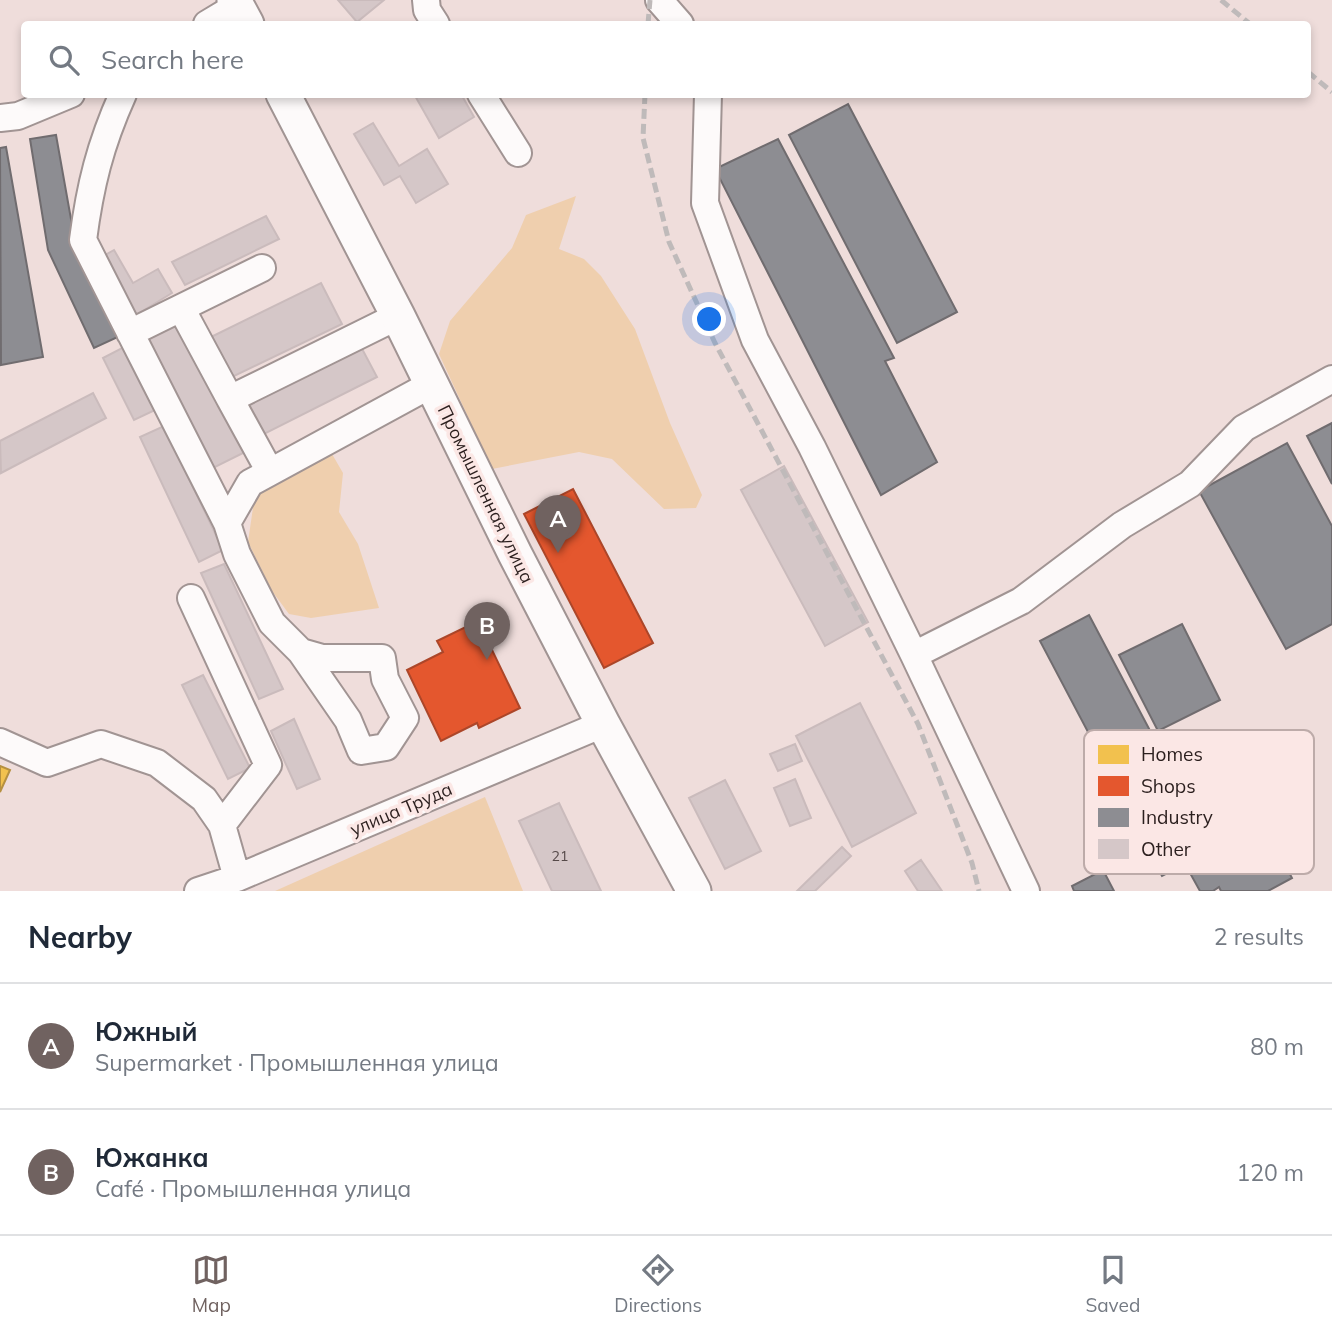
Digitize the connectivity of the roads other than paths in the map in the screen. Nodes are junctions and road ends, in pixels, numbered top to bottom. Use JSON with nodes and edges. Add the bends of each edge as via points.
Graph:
{"nodes":[{"id":1,"x":426,"y":0,"type":"edge"},
{"id":2,"x":659,"y":0,"type":"edge"},
{"id":3,"x":239,"y":10,"type":"edge"},
{"id":4,"x":214,"y":21,"type":"edge"},
{"id":5,"x":434,"y":21,"type":"edge"},
{"id":6,"x":677,"y":21,"type":"edge"},
{"id":7,"x":61,"y":98,"type":"edge"},
{"id":8,"x":121,"y":98,"type":"edge"},
{"id":9,"x":285,"y":98,"type":"edge"},
{"id":10,"x":484,"y":98,"type":"edge"},
{"id":11,"x":708,"y":98,"type":"edge"},
{"id":12,"x":0,"y":118,"type":"edge"},
{"id":13,"x":518,"y":153,"type":"dead end"},
{"id":14,"x":262,"y":268,"type":"dead end"},
{"id":15,"x":181,"y":308,"type":"junction"},
{"id":16,"x":398,"y":316,"type":"junction"},
{"id":17,"x":130,"y":333,"type":"junction"},
{"id":18,"x":1332,"y":379,"type":"edge"},
{"id":19,"x":432,"y":384,"type":"junction"},
{"id":20,"x":230,"y":399,"type":"junction"},
{"id":21,"x":270,"y":472,"type":"junction"},
{"id":22,"x":228,"y":523,"type":"junction"},
{"id":23,"x":191,"y":598,"type":"dead end"},
{"id":24,"x":301,"y":652,"type":"dead end"},
{"id":25,"x":914,"y":655,"type":"junction"},
{"id":26,"x":603,"y":724,"type":"junction"},
{"id":27,"x":0,"y":742,"type":"edge"},
{"id":28,"x":222,"y":825,"type":"junction"},
{"id":29,"x":237,"y":878,"type":"junction"},
{"id":30,"x":198,"y":891,"type":"edge"},
{"id":31,"x":694,"y":891,"type":"edge"},
{"id":32,"x":1026,"y":891,"type":"edge"}],
"edges":[{"from":1,"to":5,"type":"street","via":[[426,10]]},
{"from":2,"to":6,"type":"street"},
{"from":3,"to":4,"type":"street"},
{"from":7,"to":12,"type":"street","via":[[18,116]]},
{"from":8,"to":17,"type":"street","via":[[97,161],[83,240]]},
{"from":9,"to":16,"type":"main road","name":"Промышленная улица"},
{"from":10,"to":13,"type":"street"},
{"from":11,"to":25,"type":"street","via":[[705,203],[755,340]]},
{"from":14,"to":15,"type":"street"},
{"from":15,"to":17,"type":"street"},
{"from":15,"to":20,"type":"street"},
{"from":16,"to":19,"type":"main road","name":"Промышленная улица"},
{"from":16,"to":20,"type":"street"},
{"from":17,"to":22,"type":"street"},
{"from":18,"to":25,"type":"street","via":[[1244,428],[1190,484],[1122,525],[1021,601]]},
{"from":19,"to":21,"type":"street"},
{"from":19,"to":26,"type":"main road","name":"Промышленная улица"},
{"from":20,"to":21,"type":"street"},
{"from":21,"to":22,"type":"street","via":[[250,483]]},
{"from":22,"to":24,"type":"street","via":[[237,554],[272,623]]},
{"from":23,"to":28,"type":"street","via":[[268,765]]},
{"from":25,"to":32,"type":"street"},
{"from":26,"to":29,"type":"street","name":"улица Труда"},
{"from":26,"to":31,"type":"main road","name":"Промышленная улица"},
{"from":27,"to":28,"type":"street","via":[[47,763],[101,744],[157,763],[204,799]]},
{"from":28,"to":29,"type":"street"},
{"from":29,"to":30,"type":"street","name":"улица Труда"}]}
